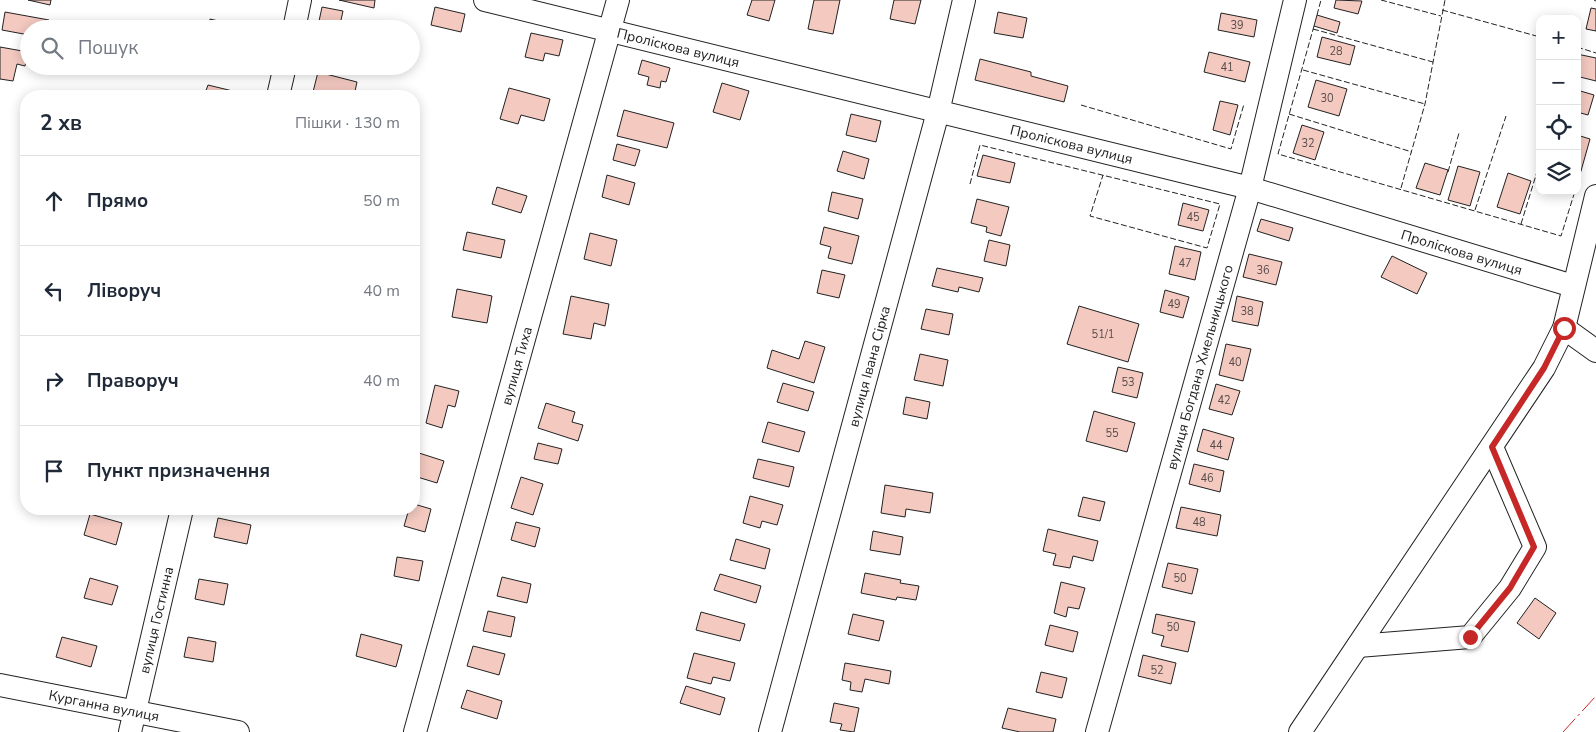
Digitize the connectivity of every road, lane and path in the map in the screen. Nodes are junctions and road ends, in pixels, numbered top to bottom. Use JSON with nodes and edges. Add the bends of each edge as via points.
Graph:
{"nodes":[{"id":1,"x":300,"y":0,"type":"edge"},
{"id":2,"x":485,"y":0,"type":"edge"},
{"id":3,"x":618,"y":0,"type":"edge"},
{"id":4,"x":964,"y":0,"type":"edge"},
{"id":5,"x":1295,"y":0,"type":"edge"},
{"id":6,"x":296,"y":20,"type":"edge"},
{"id":7,"x":610,"y":31,"type":"junction"},
{"id":8,"x":283,"y":75,"type":"edge"},
{"id":9,"x":279,"y":90,"type":"edge"},
{"id":10,"x":938,"y":112,"type":"junction"},
{"id":11,"x":1250,"y":188,"type":"junction"},
{"id":12,"x":1596,"y":196,"type":"edge"},
{"id":13,"x":1573,"y":286,"type":"junction"},
{"id":14,"x":1564,"y":328,"type":"junction"},
{"id":15,"x":1596,"y":351,"type":"edge"},
{"id":16,"x":1492,"y":447,"type":"junction"},
{"id":17,"x":181,"y":515,"type":"edge"},
{"id":18,"x":1358,"y":646,"type":"junction"},
{"id":19,"x":0,"y":685,"type":"edge"},
{"id":20,"x":132,"y":722,"type":"edge"},
{"id":21,"x":238,"y":732,"type":"edge"},
{"id":22,"x":415,"y":732,"type":"edge"},
{"id":23,"x":770,"y":732,"type":"edge"},
{"id":24,"x":1097,"y":732,"type":"edge"},
{"id":25,"x":1300,"y":732,"type":"edge"}],
"edges":[{"from":1,"to":6,"type":"street"},
{"from":2,"to":7,"type":"street","name":"Проліскова вулиця"},
{"from":3,"to":7,"type":"street","name":"вулиця Тиха"},
{"from":4,"to":10,"type":"street","name":"вулиця Івана Сірка"},
{"from":5,"to":11,"type":"street","name":"вулиця Богдана Хмельницького"},
{"from":7,"to":10,"type":"street","name":"Проліскова вулиця"},
{"from":7,"to":22,"type":"street","name":"вулиця Тиха"},
{"from":8,"to":9,"type":"street"},
{"from":10,"to":11,"type":"street","name":"Проліскова вулиця"},
{"from":10,"to":23,"type":"street","name":"вулиця Івана Сірка"},
{"from":11,"to":13,"type":"street","name":"Проліскова вулиця"},
{"from":11,"to":24,"type":"street","name":"вулиця Богдана Хмельницького"},
{"from":12,"to":13,"type":"street"},
{"from":13,"to":14,"type":"street"},
{"from":14,"to":15,"type":"street"},
{"from":14,"to":16,"type":"street","via":[[1544,368]]},
{"from":16,"to":18,"type":"street"},
{"from":16,"to":18,"type":"street","via":[[1534,547],[1510,588],[1470,637]]},
{"from":17,"to":20,"type":"street","name":"вулиця Гостинна"},
{"from":18,"to":25,"type":"street"},
{"from":19,"to":20,"type":"street","name":"Курганна вулиця"},
{"from":20,"to":21,"type":"street","name":"Курганна вулиця"}]}
